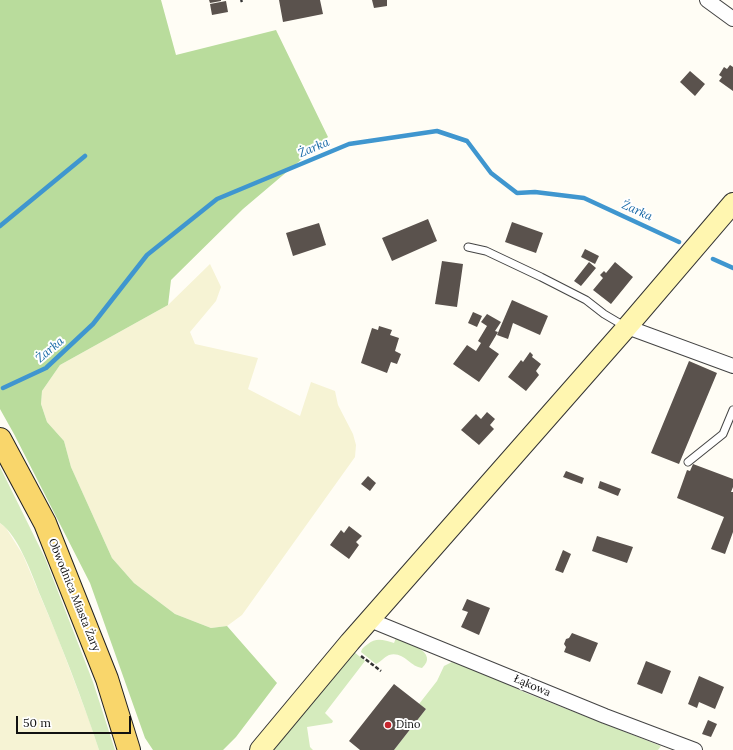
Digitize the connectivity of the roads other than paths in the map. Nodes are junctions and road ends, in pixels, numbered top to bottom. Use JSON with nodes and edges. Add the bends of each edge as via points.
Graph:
{"nodes":[{"id":1,"x":707,"y":0,"type":"edge"},
{"id":2,"x":733,"y":19,"type":"edge"},
{"id":3,"x":733,"y":203,"type":"edge"},
{"id":4,"x":468,"y":247,"type":"dead end"},
{"id":5,"x":627,"y":328,"type":"junction"},
{"id":6,"x":733,"y":366,"type":"edge"},
{"id":7,"x":733,"y":410,"type":"edge"},
{"id":8,"x":2,"y":442,"type":"edge"},
{"id":9,"x":688,"y":462,"type":"dead end"},
{"id":10,"x":370,"y":620,"type":"junction"},
{"id":11,"x":129,"y":750,"type":"edge"},
{"id":12,"x":260,"y":750,"type":"edge"},
{"id":13,"x":694,"y":750,"type":"edge"}],
"edges":[{"from":1,"to":2,"type":"street"},
{"from":3,"to":5,"type":"main road"},
{"from":4,"to":5,"type":"lane","via":[[486,251],[541,276],[586,300]]},
{"from":5,"to":6,"type":"street"},
{"from":5,"to":10,"type":"main road"},
{"from":7,"to":9,"type":"lane","via":[[723,434]]},
{"from":8,"to":11,"type":"main road","name":"Obwodnica Miasta Żary","via":[[45,522],[78,602],[108,679]]},
{"from":10,"to":12,"type":"main road"},
{"from":10,"to":13,"type":"street","name":"Łąkowa"}]}
